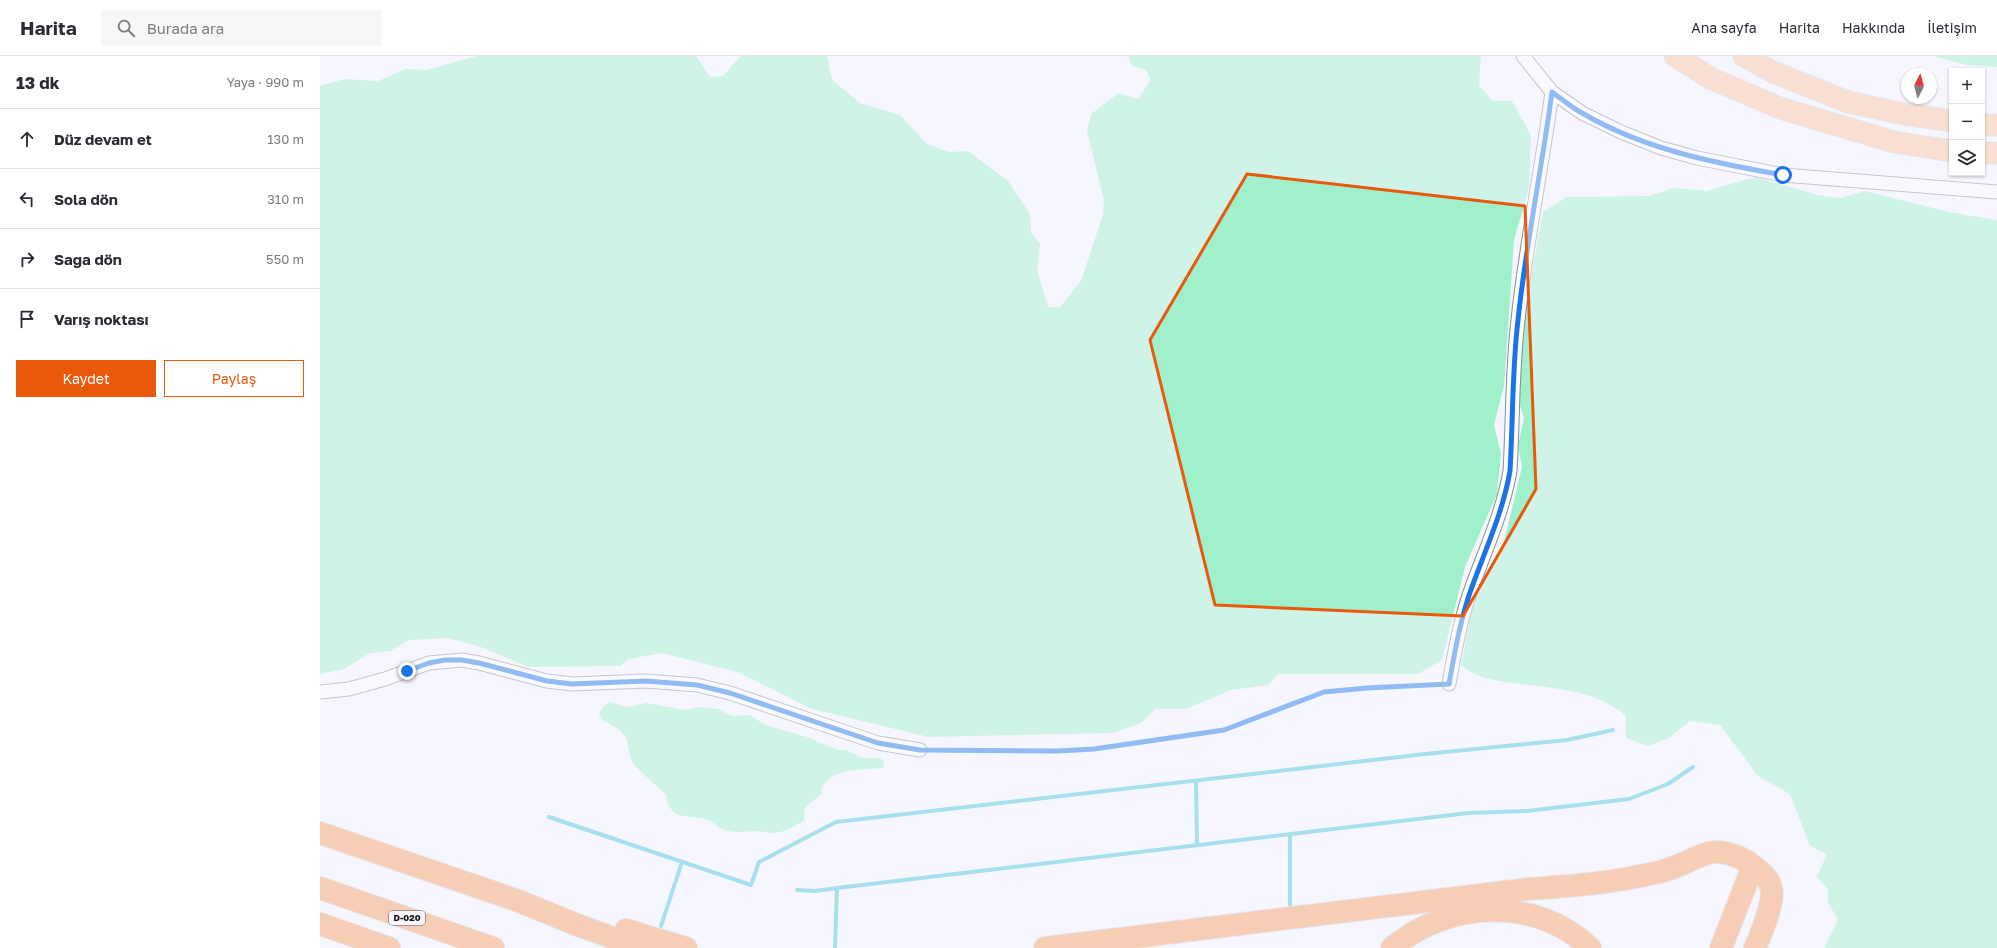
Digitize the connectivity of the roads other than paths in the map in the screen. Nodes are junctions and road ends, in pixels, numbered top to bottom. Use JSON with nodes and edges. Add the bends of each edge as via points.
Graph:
{"nodes":[{"id":1,"x":1523,"y":56,"type":"edge"},
{"id":2,"x":1675,"y":56,"type":"edge"},
{"id":3,"x":1744,"y":56,"type":"edge"},
{"id":4,"x":1552,"y":92,"type":"junction"},
{"id":5,"x":1949,"y":121,"type":"edge"},
{"id":6,"x":1985,"y":125,"type":"edge"},
{"id":7,"x":1997,"y":125,"type":"edge"},
{"id":8,"x":1949,"y":151,"type":"edge"},
{"id":9,"x":1985,"y":153,"type":"edge"},
{"id":10,"x":1997,"y":153,"type":"edge"},
{"id":11,"x":1997,"y":192,"type":"edge"},
{"id":12,"x":1449,"y":684,"type":"road end"},
{"id":13,"x":320,"y":692,"type":"edge"},
{"id":14,"x":920,"y":750,"type":"road end"},
{"id":15,"x":320,"y":832,"type":"edge"},
{"id":16,"x":1753,"y":866,"type":"junction"},
{"id":17,"x":320,"y":888,"type":"edge"},
{"id":18,"x":516,"y":900,"type":"junction"},
{"id":19,"x":320,"y":924,"type":"edge"},
{"id":20,"x":389,"y":948,"type":"edge"},
{"id":21,"x":493,"y":948,"type":"edge"},
{"id":22,"x":642,"y":948,"type":"edge"},
{"id":23,"x":686,"y":948,"type":"edge"},
{"id":24,"x":1045,"y":948,"type":"edge"},
{"id":25,"x":1392,"y":948,"type":"edge"},
{"id":26,"x":1590,"y":948,"type":"edge"},
{"id":27,"x":1721,"y":948,"type":"edge"},
{"id":28,"x":1755,"y":948,"type":"edge"}],
"edges":[{"from":1,"to":4,"type":"street"},
{"from":2,"to":8,"type":"main road","via":[[1710,78],[1780,108],[1894,142]]},
{"from":3,"to":5,"type":"main road","via":[[1773,72],[1848,102]]},
{"from":4,"to":11,"type":"street","via":[[1582,113],[1621,132],[1661,148],[1739,168],[1842,181]]},
{"from":4,"to":12,"type":"street","via":[[1544,157],[1524,265],[1518,321],[1510,471],[1506,494],[1464,611]]},
{"from":6,"to":7,"type":"main road"},
{"from":9,"to":10,"type":"main road"},
{"from":13,"to":14,"type":"street","via":[[349,689],[385,680],[429,663],[462,660],[547,681],[572,684],[646,681],[697,685],[730,693],[878,743]]},
{"from":15,"to":18,"type":"highway"},
{"from":16,"to":24,"type":"highway","via":[[1738,856],[1710,852],[1672,868],[1590,884],[1528,889]]},
{"from":16,"to":27,"type":"highway"},
{"from":16,"to":28,"type":"highway","via":[[1765,877],[1771,886],[1772,894],[1771,904]]},
{"from":17,"to":21,"type":"highway","number":"D-020"},
{"from":18,"to":22,"type":"highway"},
{"from":18,"to":23,"type":"highway","via":[[560,910]]},
{"from":19,"to":20,"type":"highway"},
{"from":25,"to":26,"type":"highway","via":[[1417,929],[1442,918],[1472,911],[1495,910],[1524,914],[1550,923],[1567,931]]}]}
